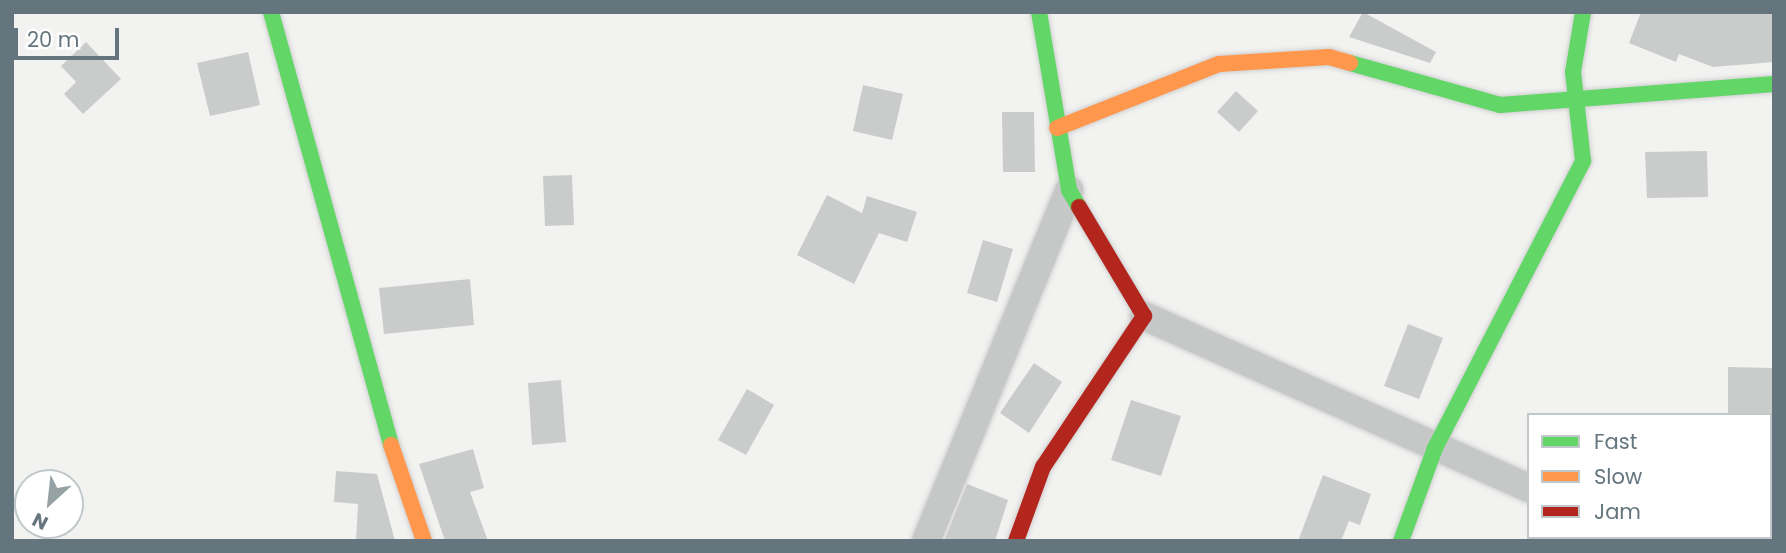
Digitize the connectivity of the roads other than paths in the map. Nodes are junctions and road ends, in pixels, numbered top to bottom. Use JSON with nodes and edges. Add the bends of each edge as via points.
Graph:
{"nodes":[{"id":1,"x":271,"y":12,"type":"edge"},
{"id":2,"x":1039,"y":12,"type":"edge"},
{"id":3,"x":1583,"y":12,"type":"edge"},
{"id":4,"x":1774,"y":84,"type":"edge"},
{"id":5,"x":1576,"y":104,"type":"junction"},
{"id":6,"x":1057,"y":128,"type":"junction"},
{"id":7,"x":1069,"y":190,"type":"junction"},
{"id":8,"x":1144,"y":316,"type":"junction"},
{"id":9,"x":1435,"y":448,"type":"junction"},
{"id":10,"x":1527,"y":487,"type":"edge"},
{"id":11,"x":424,"y":541,"type":"edge"},
{"id":12,"x":926,"y":541,"type":"edge"},
{"id":13,"x":1016,"y":541,"type":"edge"},
{"id":14,"x":1401,"y":541,"type":"edge"}],
"edges":[{"from":1,"to":11,"type":"street","via":[[404,491]]},
{"from":2,"to":6,"type":"street"},
{"from":3,"to":5,"type":"street","via":[[1573,72]]},
{"from":4,"to":5,"type":"street"},
{"from":5,"to":6,"type":"street","via":[[1500,105],[1329,57],[1219,64]]},
{"from":5,"to":9,"type":"street","via":[[1583,161]]},
{"from":6,"to":7,"type":"street"},
{"from":7,"to":8,"type":"street"},
{"from":7,"to":12,"type":"street"},
{"from":8,"to":9,"type":"street"},
{"from":8,"to":13,"type":"street","via":[[1042,467]]},
{"from":9,"to":10,"type":"street"},
{"from":9,"to":14,"type":"street"}]}
